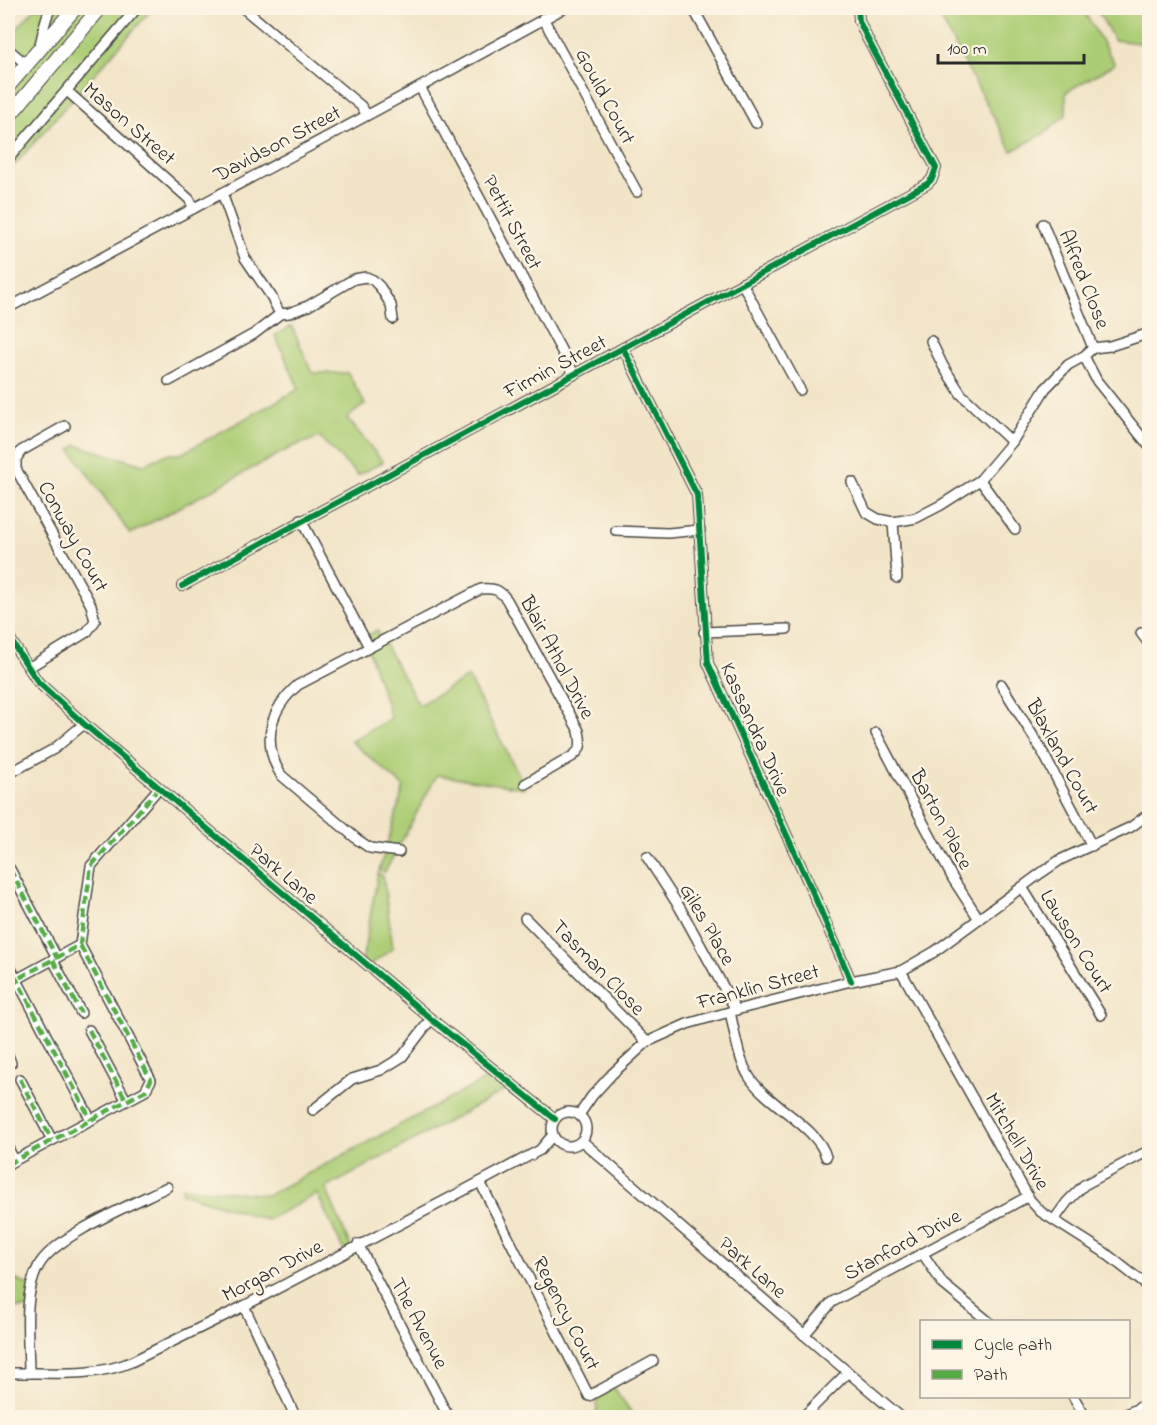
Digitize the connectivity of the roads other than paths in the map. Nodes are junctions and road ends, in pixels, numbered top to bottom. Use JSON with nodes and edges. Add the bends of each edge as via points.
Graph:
{"nodes":[{"id":1,"x":51,"y":8,"type":"edge"},
{"id":2,"x":75,"y":8,"type":"edge"},
{"id":3,"x":100,"y":8,"type":"edge"},
{"id":4,"x":137,"y":8,"type":"edge"},
{"id":5,"x":243,"y":8,"type":"edge"},
{"id":6,"x":539,"y":8,"type":"edge"},
{"id":7,"x":564,"y":8,"type":"edge"},
{"id":8,"x":693,"y":8,"type":"edge"},
{"id":9,"x":858,"y":8,"type":"edge"},
{"id":10,"x":545,"y":17,"type":"junction"},
{"id":11,"x":39,"y":50,"type":"junction"},
{"id":12,"x":8,"y":51,"type":"edge"},
{"id":13,"x":27,"y":64,"type":"junction"},
{"id":14,"x":8,"y":86,"type":"edge"},
{"id":15,"x":420,"y":87,"type":"junction"},
{"id":16,"x":66,"y":91,"type":"junction"},
{"id":17,"x":367,"y":115,"type":"junction"},
{"id":18,"x":8,"y":117,"type":"edge"},
{"id":19,"x":756,"y":123,"type":"dead end"},
{"id":20,"x":8,"y":159,"type":"edge"},
{"id":21,"x":637,"y":192,"type":"dead end"},
{"id":22,"x":222,"y":193,"type":"junction"},
{"id":23,"x":194,"y":208,"type":"junction"},
{"id":24,"x":1043,"y":224,"type":"dead end"},
{"id":25,"x":742,"y":283,"type":"junction"},
{"id":26,"x":8,"y":308,"type":"edge"},
{"id":27,"x":280,"y":314,"type":"junction"},
{"id":28,"x":393,"y":319,"type":"dead end"},
{"id":29,"x":1149,"y":333,"type":"edge"},
{"id":30,"x":931,"y":340,"type":"dead end"},
{"id":31,"x":623,"y":348,"type":"junction"},
{"id":32,"x":1093,"y":348,"type":"junction"},
{"id":33,"x":1084,"y":356,"type":"junction"},
{"id":34,"x":574,"y":374,"type":"junction"},
{"id":35,"x":169,"y":381,"type":"dead end"},
{"id":36,"x":800,"y":390,"type":"dead end"},
{"id":37,"x":65,"y":426,"type":"dead end"},
{"id":38,"x":1012,"y":442,"type":"junction"},
{"id":39,"x":1149,"y":446,"type":"edge"},
{"id":40,"x":980,"y":480,"type":"junction"},
{"id":41,"x":852,"y":482,"type":"dead end"},
{"id":42,"x":301,"y":520,"type":"junction"},
{"id":43,"x":893,"y":522,"type":"junction"},
{"id":44,"x":1015,"y":529,"type":"dead end"},
{"id":45,"x":700,"y":530,"type":"junction"},
{"id":46,"x":616,"y":531,"type":"dead end"},
{"id":47,"x":897,"y":578,"type":"dead end"},
{"id":48,"x":182,"y":586,"type":"dead end"},
{"id":49,"x":787,"y":629,"type":"dead end"},
{"id":50,"x":704,"y":632,"type":"junction"},
{"id":51,"x":1140,"y":633,"type":"dead end"},
{"id":52,"x":8,"y":636,"type":"edge"},
{"id":53,"x":1149,"y":645,"type":"edge"},
{"id":54,"x":369,"y":646,"type":"junction"},
{"id":55,"x":28,"y":668,"type":"junction"},
{"id":56,"x":1001,"y":684,"type":"dead end"},
{"id":57,"x":84,"y":724,"type":"junction"},
{"id":58,"x":876,"y":733,"type":"dead end"},
{"id":59,"x":8,"y":774,"type":"edge"},
{"id":60,"x":525,"y":784,"type":"dead end"},
{"id":61,"x":159,"y":788,"type":"junction"},
{"id":62,"x":1146,"y":815,"type":"edge"},
{"id":63,"x":1149,"y":826,"type":"edge"},
{"id":64,"x":1092,"y":846,"type":"junction"},
{"id":65,"x":399,"y":852,"type":"dead end"},
{"id":66,"x":647,"y":858,"type":"dead end"},
{"id":67,"x":10,"y":869,"type":"dead end"},
{"id":68,"x":1022,"y":887,"type":"junction"},
{"id":69,"x":525,"y":918,"type":"dead end"},
{"id":70,"x":979,"y":919,"type":"junction"},
{"id":71,"x":80,"y":945,"type":"junction"},
{"id":72,"x":55,"y":959,"type":"junction"},
{"id":73,"x":8,"y":963,"type":"edge"},
{"id":74,"x":901,"y":971,"type":"junction"},
{"id":75,"x":12,"y":981,"type":"edge"},
{"id":76,"x":851,"y":981,"type":"junction"},
{"id":77,"x":733,"y":1011,"type":"junction"},
{"id":78,"x":81,"y":1013,"type":"dead end"},
{"id":79,"x":1101,"y":1015,"type":"dead end"},
{"id":80,"x":431,"y":1019,"type":"junction"},
{"id":81,"x":89,"y":1030,"type":"dead end"},
{"id":82,"x":647,"y":1042,"type":"junction"},
{"id":83,"x":20,"y":1079,"type":"dead end"},
{"id":84,"x":126,"y":1100,"type":"junction"},
{"id":85,"x":313,"y":1110,"type":"dead end"},
{"id":86,"x":579,"y":1115,"type":"junction"},
{"id":87,"x":555,"y":1119,"type":"junction"},
{"id":88,"x":91,"y":1120,"type":"junction"},
{"id":89,"x":552,"y":1136,"type":"junction"},
{"id":90,"x":52,"y":1140,"type":"junction"},
{"id":91,"x":582,"y":1141,"type":"junction"},
{"id":92,"x":566,"y":1147,"type":"junction"},
{"id":93,"x":8,"y":1148,"type":"edge"},
{"id":94,"x":540,"y":1150,"type":"junction"},
{"id":95,"x":1149,"y":1150,"type":"edge"},
{"id":96,"x":826,"y":1157,"type":"dead end"},
{"id":97,"x":11,"y":1162,"type":"edge"},
{"id":98,"x":480,"y":1182,"type":"junction"},
{"id":99,"x":167,"y":1187,"type":"dead end"},
{"id":100,"x":1027,"y":1197,"type":"junction"},
{"id":101,"x":1054,"y":1220,"type":"junction"},
{"id":102,"x":358,"y":1244,"type":"junction"},
{"id":103,"x":923,"y":1254,"type":"junction"},
{"id":104,"x":1149,"y":1288,"type":"edge"},
{"id":105,"x":244,"y":1306,"type":"junction"},
{"id":106,"x":987,"y":1320,"type":"edge"},
{"id":107,"x":804,"y":1335,"type":"junction"},
{"id":108,"x":653,"y":1361,"type":"dead end"},
{"id":109,"x":29,"y":1372,"type":"junction"},
{"id":110,"x":849,"y":1372,"type":"junction"},
{"id":111,"x":8,"y":1373,"type":"edge"},
{"id":112,"x":1074,"y":1398,"type":"edge"},
{"id":113,"x":1149,"y":1402,"type":"edge"},
{"id":114,"x":296,"y":1418,"type":"edge"},
{"id":115,"x":449,"y":1418,"type":"edge"},
{"id":116,"x":802,"y":1418,"type":"edge"},
{"id":117,"x":902,"y":1418,"type":"edge"},
{"id":118,"x":1086,"y":1418,"type":"edge"},
{"id":119,"x":1119,"y":1418,"type":"edge"}],
"edges":[{"from":1,"to":11,"type":"street","via":[[45,17]]},
{"from":2,"to":11,"type":"highway"},
{"from":3,"to":18,"type":"highway"},
{"from":4,"to":16,"type":"street"},
{"from":5,"to":17,"type":"street"},
{"from":6,"to":10,"type":"street","name":"Gould Court"},
{"from":7,"to":10,"type":"street","name":"Davidson Street"},
{"from":8,"to":19,"type":"street"},
{"from":9,"to":25,"type":"street","name":"Firmin Street","via":[[867,38],[936,168],[932,179]]},
{"from":10,"to":15,"type":"street","name":"Davidson Street"},
{"from":10,"to":21,"type":"street","name":"Gould Court"},
{"from":11,"to":13,"type":"highway"},
{"from":12,"to":13,"type":"street"},
{"from":13,"to":14,"type":"highway"},
{"from":15,"to":17,"type":"street","name":"Davidson Street"},
{"from":15,"to":34,"type":"street","name":"Pettit Street"},
{"from":16,"to":20,"type":"street"},
{"from":16,"to":23,"type":"street","name":"Mason Street","via":[[189,199]]},
{"from":17,"to":22,"type":"street","name":"Davidson Street"},
{"from":22,"to":23,"type":"street","name":"Davidson Street"},
{"from":22,"to":27,"type":"street","via":[[245,258]]},
{"from":23,"to":26,"type":"street","name":"Davidson Street"},
{"from":24,"to":32,"type":"street","name":"Alfred Close"},
{"from":25,"to":31,"type":"street","name":"Firmin Street"},
{"from":25,"to":36,"type":"street"},
{"from":27,"to":28,"type":"street","via":[[298,311],[354,279],[366,277],[386,296]]},
{"from":27,"to":35,"type":"street","via":[[254,334]]},
{"from":29,"to":32,"type":"street"},
{"from":30,"to":38,"type":"street","via":[[961,394]]},
{"from":31,"to":34,"type":"street","name":"Firmin Street"},
{"from":31,"to":45,"type":"street","name":"Kassandra Drive","via":[[697,495]]},
{"from":32,"to":33,"type":"street"},
{"from":33,"to":38,"type":"street","via":[[1068,365],[1045,389]]},
{"from":33,"to":39,"type":"street","via":[[1097,381]]},
{"from":34,"to":42,"type":"street","name":"Firmin Street"},
{"from":37,"to":55,"type":"street","name":"Conway Court","via":[[13,458],[92,605],[96,621],[87,632]]},
{"from":38,"to":40,"type":"street"},
{"from":40,"to":43,"type":"street","via":[[916,518]]},
{"from":40,"to":44,"type":"street"},
{"from":41,"to":43,"type":"street","via":[[866,512]]},
{"from":42,"to":48,"type":"street","name":"Firmin Street"},
{"from":42,"to":54,"type":"street"},
{"from":43,"to":47,"type":"street"},
{"from":45,"to":46,"type":"street"},
{"from":45,"to":50,"type":"street","name":"Kassandra Drive"},
{"from":49,"to":50,"type":"street"},
{"from":50,"to":76,"type":"street","name":"Kassandra Drive","via":[[708,663]]},
{"from":51,"to":53,"type":"street"},
{"from":52,"to":55,"type":"street","name":"Park Lane"},
{"from":54,"to":60,"type":"street","name":"Blair Athol Drive","via":[[469,594],[481,589],[500,590],[579,730],[582,743],[573,756]]},
{"from":54,"to":65,"type":"street","name":"Blair Athol Drive","via":[[298,685],[286,696],[276,710],[270,745],[273,762],[281,775],[358,840],[370,848]]},
{"from":55,"to":57,"type":"street","name":"Park Lane"},
{"from":56,"to":64,"type":"street","name":"Blaxland Court","via":[[1041,749]]},
{"from":57,"to":59,"type":"street","via":[[54,749]]},
{"from":57,"to":61,"type":"street","name":"Park Lane"},
{"from":58,"to":70,"type":"street","name":"Barton Place","via":[[953,879]]},
{"from":61,"to":71,"type":"street","via":[[92,866]]},
{"from":61,"to":80,"type":"street","name":"Park Lane"},
{"from":62,"to":63,"type":"street"},
{"from":62,"to":64,"type":"street","name":"Franklin Street"},
{"from":64,"to":68,"type":"street","name":"Franklin Street","via":[[1060,860]]},
{"from":66,"to":77,"type":"street","name":"Giles Place","via":[[680,908]]},
{"from":67,"to":72,"type":"street"},
{"from":68,"to":70,"type":"street","name":"Franklin Street"},
{"from":68,"to":79,"type":"street","name":"Lawson Court"},
{"from":69,"to":82,"type":"street","name":"Tasman Close"},
{"from":70,"to":74,"type":"street","name":"Franklin Street"},
{"from":71,"to":72,"type":"street"},
{"from":71,"to":84,"type":"street","via":[[151,1080],[145,1091]]},
{"from":72,"to":75,"type":"street"},
{"from":72,"to":78,"type":"street"},
{"from":73,"to":75,"type":"street"},
{"from":74,"to":76,"type":"street","name":"Franklin Street"},
{"from":74,"to":100,"type":"street","name":"Mitchell Drive"},
{"from":75,"to":88,"type":"street"},
{"from":76,"to":77,"type":"street","name":"Franklin Street"},
{"from":77,"to":82,"type":"street","name":"Franklin Street","via":[[687,1024]]},
{"from":77,"to":96,"type":"street","name":"Giles Place","via":[[744,1068],[751,1079],[824,1147]]},
{"from":80,"to":85,"type":"street","via":[[402,1057],[381,1070],[352,1079]]},
{"from":80,"to":87,"type":"street","name":"Park Lane"},
{"from":81,"to":84,"type":"street"},
{"from":82,"to":86,"type":"street","name":"Franklin Street","via":[[612,1074]]},
{"from":83,"to":90,"type":"street"},
{"from":84,"to":88,"type":"street"},
{"from":86,"to":87,"type":"street","via":[[564,1113]]},
{"from":86,"to":91,"type":"street","via":[[586,1130]]},
{"from":87,"to":89,"type":"street"},
{"from":88,"to":90,"type":"street"},
{"from":89,"to":92,"type":"street"},
{"from":89,"to":94,"type":"street","name":"Morgan Drive"},
{"from":90,"to":97,"type":"street"},
{"from":91,"to":92,"type":"street"},
{"from":91,"to":107,"type":"street","name":"Park Lane"},
{"from":92,"to":94,"type":"street","name":"Morgan Drive"},
{"from":93,"to":97,"type":"street"},
{"from":94,"to":98,"type":"street","name":"Morgan Drive"},
{"from":95,"to":101,"type":"street","via":[[1084,1185]]},
{"from":98,"to":102,"type":"street","name":"Morgan Drive"},
{"from":98,"to":108,"type":"street","name":"Regency Court","via":[[589,1396]]},
{"from":99,"to":109,"type":"street","via":[[83,1230],[45,1255],[32,1281],[29,1302]]},
{"from":100,"to":101,"type":"street","name":"Mitchell Drive"},
{"from":100,"to":103,"type":"street","name":"Stanford Drive"},
{"from":101,"to":104,"type":"street","name":"Mitchell Drive","via":[[1104,1252]]},
{"from":102,"to":105,"type":"street","name":"Morgan Drive"},
{"from":102,"to":115,"type":"street","name":"The Avenue"},
{"from":103,"to":106,"type":"street","via":[[943,1284]]},
{"from":103,"to":107,"type":"street","name":"Stanford Drive","via":[[832,1302]]},
{"from":105,"to":109,"type":"street","name":"Morgan Drive","via":[[117,1368],[96,1372]]},
{"from":105,"to":114,"type":"street"},
{"from":107,"to":110,"type":"street","name":"Park Lane"},
{"from":109,"to":111,"type":"street","name":"Morgan Drive"},
{"from":110,"to":116,"type":"street"},
{"from":110,"to":117,"type":"street","name":"Park Lane"},
{"from":112,"to":118,"type":"street"},
{"from":113,"to":119,"type":"street"}]}
